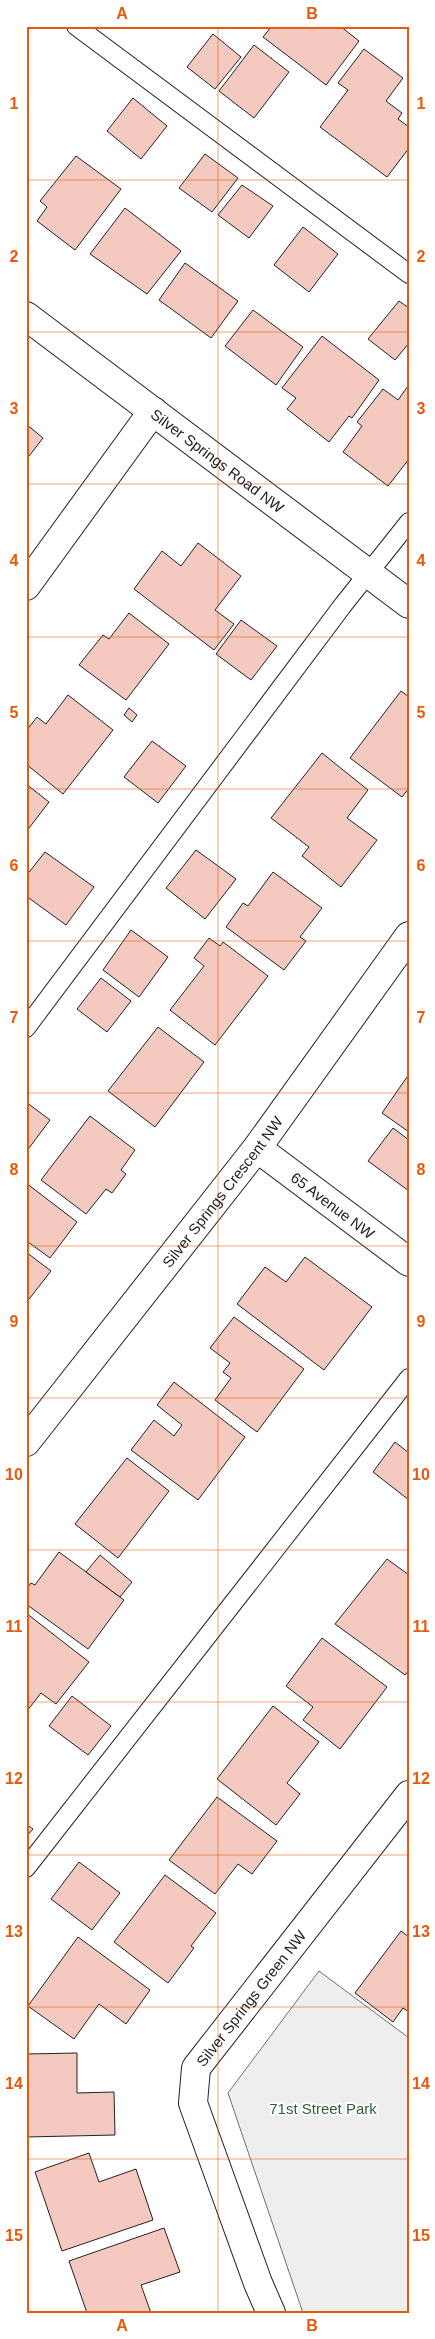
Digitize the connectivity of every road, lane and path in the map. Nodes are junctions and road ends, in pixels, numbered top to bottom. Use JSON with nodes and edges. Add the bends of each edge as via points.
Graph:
{"nodes":[{"id":1,"x":76,"y":26,"type":"edge"},
{"id":2,"x":409,"y":274,"type":"edge"},
{"id":3,"x":26,"y":316,"type":"edge"},
{"id":4,"x":153,"y":411,"type":"junction"},
{"id":5,"x":409,"y":522,"type":"edge"},
{"id":6,"x":368,"y":574,"type":"junction"},
{"id":7,"x":26,"y":586,"type":"edge"},
{"id":8,"x":409,"y":604,"type":"edge"},
{"id":9,"x":409,"y":936,"type":"edge"},
{"id":10,"x":26,"y":1028,"type":"edge"},
{"id":11,"x":257,"y":1148,"type":"junction"},
{"id":12,"x":409,"y":1262,"type":"edge"},
{"id":13,"x":409,"y":1378,"type":"edge"},
{"id":14,"x":26,"y":1442,"type":"edge"},
{"id":15,"x":409,"y":1795,"type":"edge"},
{"id":16,"x":26,"y":1868,"type":"edge"},
{"id":17,"x":271,"y":2313,"type":"edge"}],
"edges":[{"from":1,"to":2,"type":"lane"},
{"from":3,"to":4,"type":"street","name":"Silver Springs Road NW"},
{"from":4,"to":6,"type":"street","name":"Silver Springs Road NW"},
{"from":4,"to":7,"type":"street"},
{"from":5,"to":6,"type":"lane"},
{"from":6,"to":8,"type":"street","name":"Silver Springs Road NW"},
{"from":6,"to":10,"type":"lane"},
{"from":9,"to":11,"type":"street","name":"Silver Springs Crescent NW"},
{"from":11,"to":12,"type":"street","name":"65 Avenue NW"},
{"from":11,"to":14,"type":"street","name":"Silver Springs Crescent NW"},
{"from":13,"to":16,"type":"lane"},
{"from":15,"to":17,"type":"street","name":"Silver Springs Green NW","via":[[196,2068],[193,2103]]}]}
